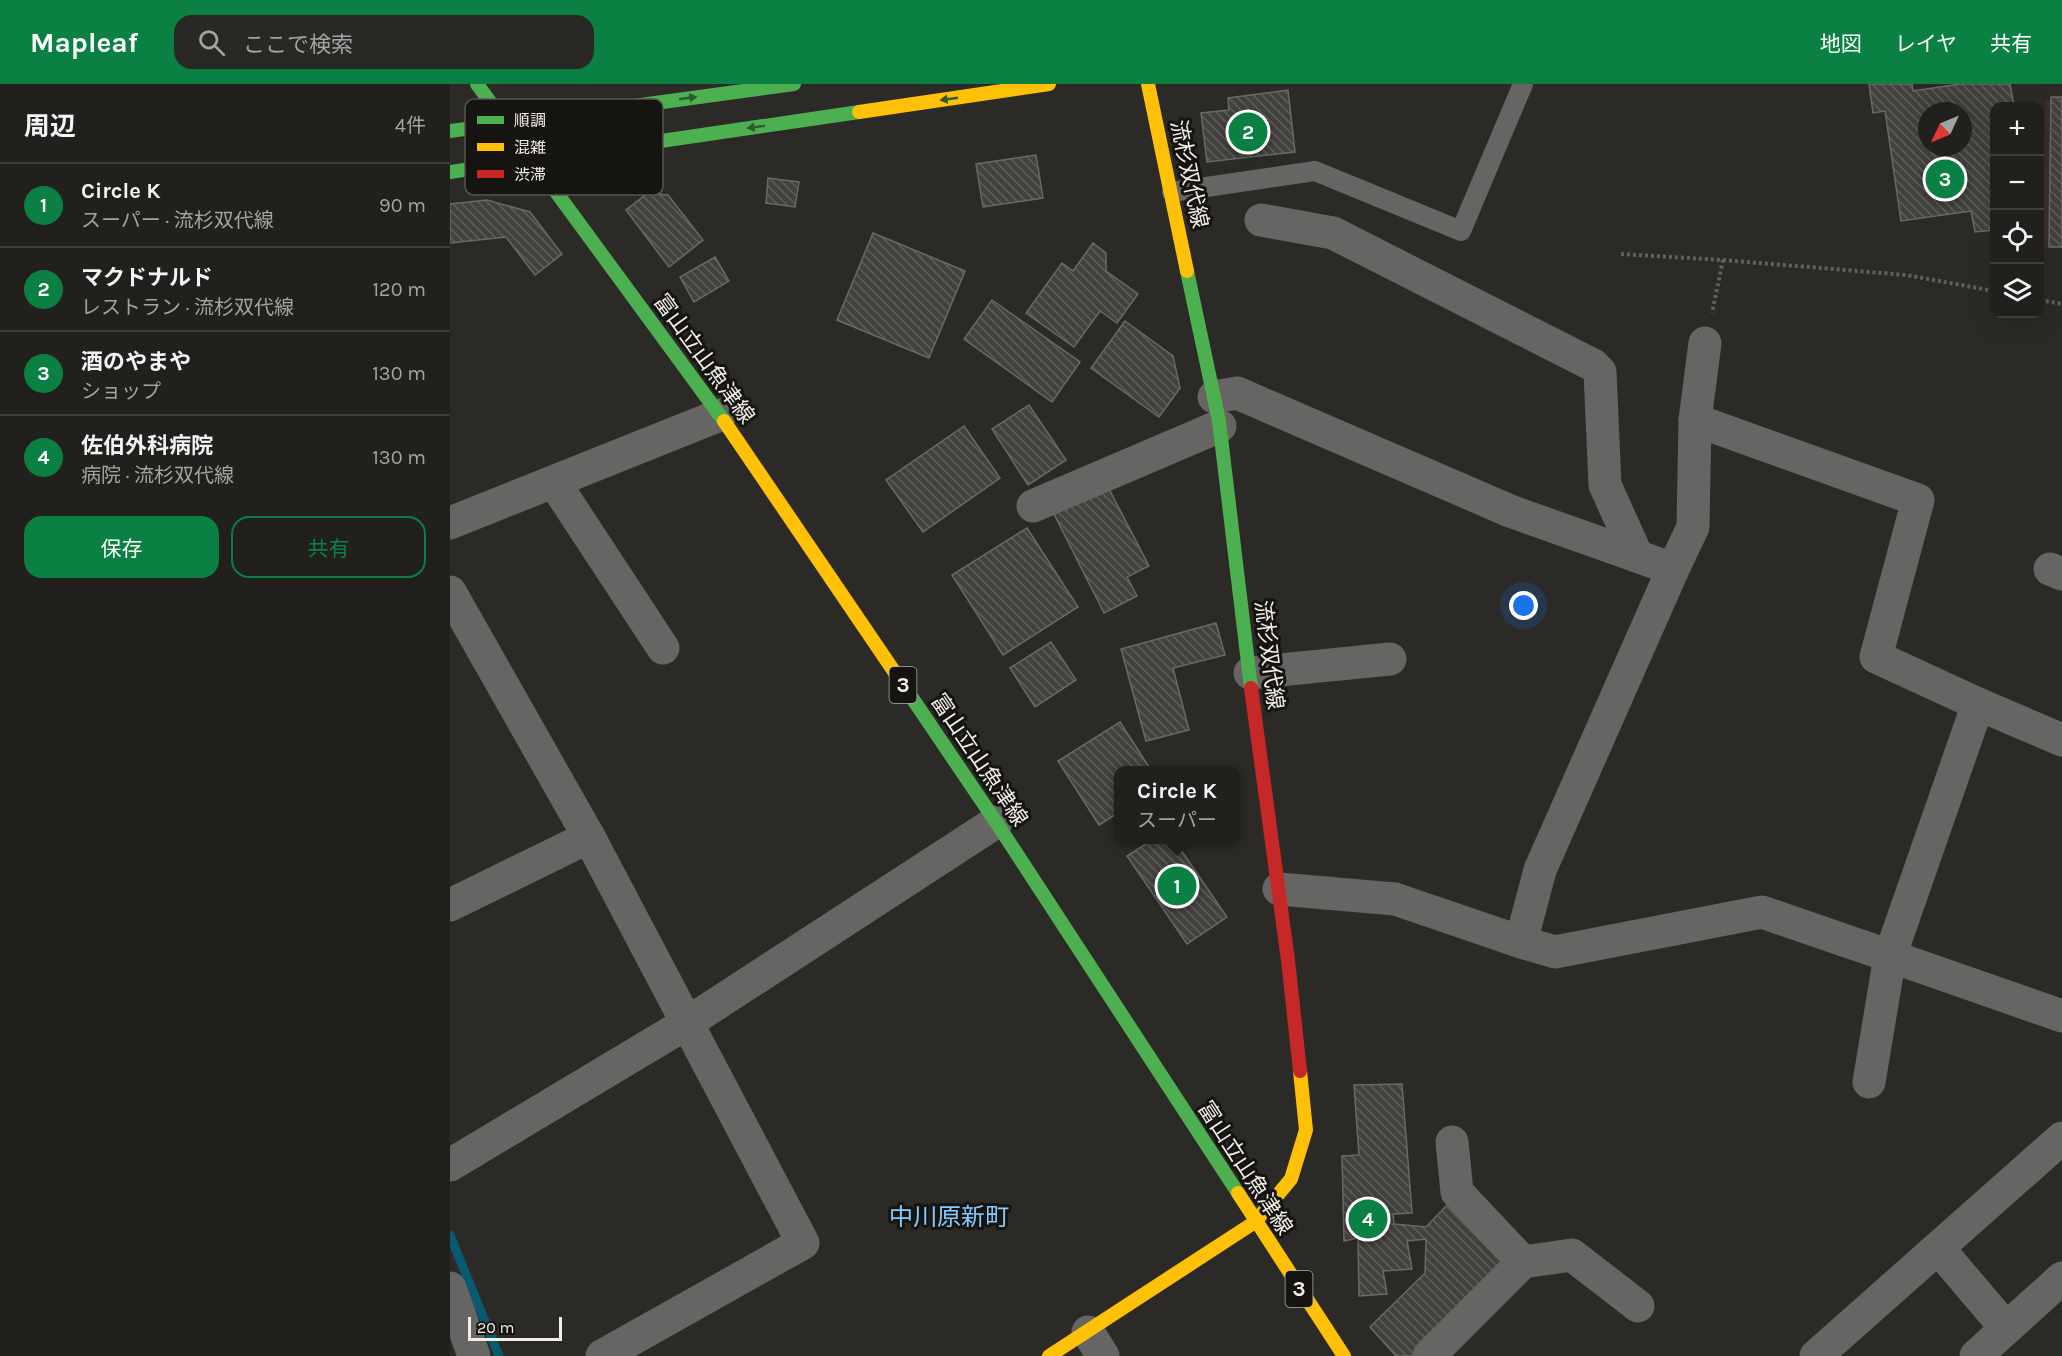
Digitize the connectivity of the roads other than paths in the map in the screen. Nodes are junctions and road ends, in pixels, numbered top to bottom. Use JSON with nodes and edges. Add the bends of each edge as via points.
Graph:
{"nodes":[{"id":1,"x":477,"y":84,"type":"edge"},
{"id":2,"x":795,"y":84,"type":"edge"},
{"id":3,"x":1049,"y":84,"type":"edge"},
{"id":4,"x":1148,"y":84,"type":"edge"},
{"id":5,"x":1523,"y":84,"type":"edge"},
{"id":6,"x":488,"y":99,"type":"edge"},
{"id":7,"x":663,"y":102,"type":"edge"},
{"id":8,"x":465,"y":129,"type":"edge"},
{"id":9,"x":450,"y":131,"type":"edge"},
{"id":10,"x":663,"y":141,"type":"edge"},
{"id":11,"x":465,"y":170,"type":"edge"},
{"id":12,"x":450,"y":172,"type":"edge"},
{"id":13,"x":1172,"y":192,"type":"junction"},
{"id":14,"x":560,"y":195,"type":"edge"},
{"id":15,"x":1261,"y":220,"type":"dead end"},
{"id":16,"x":1705,"y":343,"type":"road end"},
{"id":17,"x":1217,"y":412,"type":"junction"},
{"id":18,"x":720,"y":415,"type":"junction"},
{"id":19,"x":1695,"y":420,"type":"junction"},
{"id":20,"x":554,"y":482,"type":"junction"},
{"id":21,"x":1033,"y":506,"type":"dead end"},
{"id":22,"x":450,"y":523,"type":"edge"},
{"id":23,"x":1636,"y":556,"type":"junction"},
{"id":24,"x":1673,"y":569,"type":"junction"},
{"id":25,"x":450,"y":592,"type":"edge"},
{"id":26,"x":663,"y":648,"type":"dead end"},
{"id":27,"x":1390,"y":659,"type":"dead end"},
{"id":28,"x":1250,"y":673,"type":"junction"},
{"id":29,"x":1978,"y":705,"type":"junction"},
{"id":30,"x":2062,"y":740,"type":"edge"},
{"id":31,"x":996,"y":822,"type":"junction"},
{"id":32,"x":589,"y":837,"type":"junction"},
{"id":33,"x":1279,"y":889,"type":"junction"},
{"id":34,"x":450,"y":905,"type":"edge"},
{"id":35,"x":1521,"y":942,"type":"junction"},
{"id":36,"x":1890,"y":956,"type":"junction"},
{"id":37,"x":2062,"y":1016,"type":"edge"},
{"id":38,"x":687,"y":1023,"type":"junction"},
{"id":39,"x":1869,"y":1082,"type":"dead end"},
{"id":40,"x":2062,"y":1138,"type":"edge"},
{"id":41,"x":1452,"y":1142,"type":"dead end"},
{"id":42,"x":450,"y":1165,"type":"edge"},
{"id":43,"x":1255,"y":1222,"type":"junction"},
{"id":44,"x":1938,"y":1248,"type":"junction"},
{"id":45,"x":1523,"y":1262,"type":"junction"},
{"id":46,"x":2062,"y":1278,"type":"edge"},
{"id":47,"x":450,"y":1288,"type":"edge"},
{"id":48,"x":1638,"y":1306,"type":"dead end"},
{"id":49,"x":2007,"y":1328,"type":"junction"},
{"id":50,"x":1095,"y":1344,"type":"edge"},
{"id":51,"x":474,"y":1356,"type":"edge"},
{"id":52,"x":602,"y":1356,"type":"edge"},
{"id":53,"x":1049,"y":1356,"type":"edge"},
{"id":54,"x":1344,"y":1356,"type":"edge"},
{"id":55,"x":1429,"y":1356,"type":"edge"},
{"id":56,"x":1816,"y":1356,"type":"edge"},
{"id":57,"x":1976,"y":1356,"type":"edge"}],
"edges":[{"from":1,"to":6,"type":"main road","name":"富山立山魚津線","number":"3"},
{"from":7,"to":2,"type":"main road","one_way":true},
{"from":3,"to":10,"type":"main road","one_way":true},
{"from":4,"to":13,"type":"main road","name":"流杉双代線"},
{"from":5,"to":13,"type":"lane","via":[[1461,231],[1315,171]]},
{"from":8,"to":9,"type":"main road"},
{"from":11,"to":12,"type":"main road"},
{"from":13,"to":17,"type":"main road","name":"流杉双代線"},
{"from":14,"to":18,"type":"main road","name":"富山立山魚津線","number":"3"},
{"from":15,"to":23,"type":"street","via":[[1333,233],[1593,365],[1600,372],[1605,485]]},
{"from":16,"to":19,"type":"street"},
{"from":17,"to":21,"type":"street"},
{"from":17,"to":23,"type":"street","via":[[1237,393],[1510,511]]},
{"from":17,"to":28,"type":"main road","name":"流杉双代線"},
{"from":18,"to":20,"type":"street"},
{"from":18,"to":31,"type":"main road","name":"富山立山魚津線","number":"3"},
{"from":19,"to":24,"type":"street","via":[[1693,526]]},
{"from":19,"to":29,"type":"street","via":[[1918,500],[1876,657]]},
{"from":20,"to":22,"type":"street"},
{"from":20,"to":26,"type":"street"},
{"from":23,"to":24,"type":"street"},
{"from":24,"to":35,"type":"street","via":[[1540,870]]},
{"from":25,"to":32,"type":"street"},
{"from":27,"to":28,"type":"street"},
{"from":28,"to":33,"type":"main road","name":"流杉双代線"},
{"from":29,"to":30,"type":"street"},
{"from":29,"to":36,"type":"street"},
{"from":31,"to":38,"type":"street"},
{"from":31,"to":43,"type":"main road","name":"富山立山魚津線","number":"3"},
{"from":32,"to":34,"type":"street"},
{"from":32,"to":38,"type":"street"},
{"from":33,"to":35,"type":"street","via":[[1395,899]]},
{"from":33,"to":43,"type":"main road","name":"流杉双代線","via":[[1306,1130],[1291,1179]]},
{"from":35,"to":36,"type":"street","via":[[1555,952],[1762,912]]},
{"from":36,"to":37,"type":"street"},
{"from":36,"to":39,"type":"street"},
{"from":38,"to":42,"type":"street"},
{"from":38,"to":52,"type":"street","via":[[803,1243]]},
{"from":40,"to":44,"type":"street"},
{"from":41,"to":45,"type":"street","via":[[1457,1192]]},
{"from":43,"to":50,"type":"main road","name":"流杉双代線"},
{"from":43,"to":54,"type":"main road","name":"富山立山魚津線","number":"3"},
{"from":44,"to":49,"type":"street"},
{"from":44,"to":56,"type":"street"},
{"from":45,"to":48,"type":"street","via":[[1572,1255]]},
{"from":45,"to":55,"type":"street"},
{"from":46,"to":49,"type":"street"},
{"from":47,"to":51,"type":"street"},
{"from":49,"to":57,"type":"street"},
{"from":50,"to":53,"type":"main road","name":"流杉双代線"}]}
